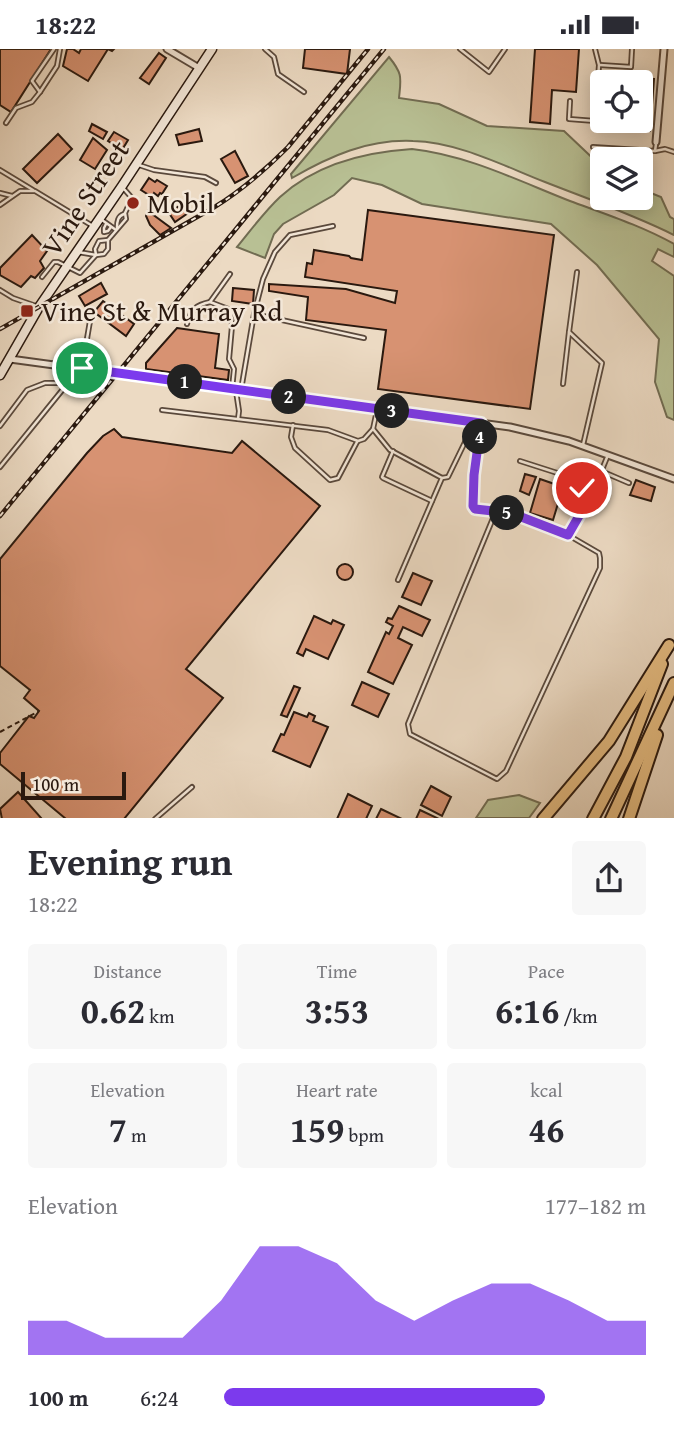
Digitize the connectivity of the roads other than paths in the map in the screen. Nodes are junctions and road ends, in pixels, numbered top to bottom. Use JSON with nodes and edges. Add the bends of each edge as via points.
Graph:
{"nodes":[{"id":1,"x":54,"y":49,"type":"edge"},
{"id":2,"x":60,"y":49,"type":"edge"},
{"id":3,"x":167,"y":49,"type":"edge"},
{"id":4,"x":212,"y":49,"type":"edge"},
{"id":5,"x":265,"y":49,"type":"edge"},
{"id":6,"x":276,"y":49,"type":"edge"},
{"id":7,"x":460,"y":49,"type":"edge"},
{"id":8,"x":505,"y":49,"type":"edge"},
{"id":9,"x":595,"y":49,"type":"edge"},
{"id":10,"x":632,"y":49,"type":"edge"},
{"id":11,"x":664,"y":49,"type":"edge"},
{"id":12,"x":274,"y":57,"type":"junction"},
{"id":13,"x":599,"y":65,"type":"junction"},
{"id":14,"x":199,"y":68,"type":"junction"},
{"id":15,"x":40,"y":92,"type":"junction"},
{"id":16,"x":304,"y":92,"type":"dead end"},
{"id":17,"x":570,"y":101,"type":"dead end"},
{"id":18,"x":6,"y":123,"type":"dead end"},
{"id":19,"x":656,"y":142,"type":"joint"},
{"id":20,"x":655,"y":151,"type":"joint"},
{"id":21,"x":674,"y":152,"type":"edge"},
{"id":22,"x":135,"y":163,"type":"junction"},
{"id":23,"x":0,"y":170,"type":"edge"},
{"id":24,"x":216,"y":183,"type":"dead end"},
{"id":25,"x":122,"y":186,"type":"junction"},
{"id":26,"x":35,"y":191,"type":"junction"},
{"id":27,"x":0,"y":193,"type":"edge"},
{"id":28,"x":12,"y":196,"type":"junction"},
{"id":29,"x":0,"y":205,"type":"edge"},
{"id":30,"x":103,"y":221,"type":"junction"},
{"id":31,"x":333,"y":226,"type":"dead end"},
{"id":32,"x":94,"y":227,"type":"junction"},
{"id":33,"x":111,"y":227,"type":"junction"},
{"id":34,"x":117,"y":229,"type":"junction"},
{"id":35,"x":104,"y":232,"type":"junction"},
{"id":36,"x":108,"y":240,"type":"junction"},
{"id":37,"x":99,"y":241,"type":"junction"},
{"id":38,"x":77,"y":252,"type":"junction"},
{"id":39,"x":96,"y":255,"type":"junction"},
{"id":40,"x":67,"y":267,"type":"junction"},
{"id":41,"x":577,"y":272,"type":"dead end"},
{"id":42,"x":230,"y":274,"type":"dead end"},
{"id":43,"x":42,"y":277,"type":"dead end"},
{"id":44,"x":0,"y":290,"type":"edge"},
{"id":45,"x":210,"y":302,"type":"junction"},
{"id":46,"x":39,"y":307,"type":"junction"},
{"id":47,"x":254,"y":314,"type":"junction"},
{"id":48,"x":90,"y":321,"type":"dead end"},
{"id":49,"x":187,"y":324,"type":"dead end"},
{"id":50,"x":569,"y":332,"type":"junction"},
{"id":51,"x":364,"y":338,"type":"dead end"},
{"id":52,"x":10,"y":359,"type":"junction"},
{"id":53,"x":73,"y":367,"type":"junction"},
{"id":54,"x":82,"y":368,"type":"junction"},
{"id":55,"x":0,"y":375,"type":"edge"},
{"id":56,"x":68,"y":383,"type":"junction"},
{"id":57,"x":563,"y":384,"type":"dead end"},
{"id":58,"x":236,"y":389,"type":"junction"},
{"id":59,"x":377,"y":409,"type":"junction"},
{"id":60,"x":162,"y":410,"type":"dead end"},
{"id":61,"x":238,"y":419,"type":"junction"},
{"id":62,"x":469,"y":421,"type":"junction"},
{"id":63,"x":481,"y":423,"type":"junction"},
{"id":64,"x":293,"y":425,"type":"junction"},
{"id":65,"x":0,"y":426,"type":"edge"},
{"id":66,"x":373,"y":429,"type":"junction"},
{"id":67,"x":358,"y":441,"type":"junction"},
{"id":68,"x":583,"y":445,"type":"junction"},
{"id":69,"x":393,"y":451,"type":"junction"},
{"id":70,"x":608,"y":454,"type":"junction"},
{"id":71,"x":520,"y":461,"type":"dead end"},
{"id":72,"x":0,"y":467,"type":"edge"},
{"id":73,"x":601,"y":471,"type":"junction"},
{"id":74,"x":442,"y":478,"type":"junction"},
{"id":75,"x":674,"y":479,"type":"edge"},
{"id":76,"x":629,"y":483,"type":"dead end"},
{"id":77,"x":591,"y":495,"type":"junction"},
{"id":78,"x":432,"y":501,"type":"junction"},
{"id":79,"x":496,"y":511,"type":"junction"},
{"id":80,"x":568,"y":535,"type":"junction"},
{"id":81,"x":397,"y":580,"type":"dead end"},
{"id":82,"x":674,"y":633,"type":"edge"},
{"id":83,"x":669,"y":645,"type":"junction"},
{"id":84,"x":674,"y":683,"type":"edge"},
{"id":85,"x":669,"y":696,"type":"junction"},
{"id":86,"x":192,"y":787,"type":"dead end"},
{"id":87,"x":157,"y":818,"type":"edge"},
{"id":88,"x":543,"y":818,"type":"edge"},
{"id":89,"x":593,"y":818,"type":"edge"},
{"id":90,"x":611,"y":818,"type":"edge"},
{"id":91,"x":629,"y":818,"type":"edge"}],
"edges":[{"from":1,"to":15,"type":"lane","via":[[32,81]]},
{"from":2,"to":15,"type":"lane","via":[[57,66]]},
{"from":3,"to":14,"type":"street"},
{"from":4,"to":14,"type":"main road","name":"Vine Street"},
{"from":5,"to":12,"type":"lane"},
{"from":6,"to":12,"type":"lane"},
{"from":7,"to":8,"type":"lane","via":[[489,72]]},
{"from":9,"to":13,"type":"lane"},
{"from":10,"to":13,"type":"lane","via":[[631,67]]},
{"from":11,"to":19,"type":"street"},
{"from":12,"to":16,"type":"lane","via":[[278,74]]},
{"from":13,"to":17,"type":"lane","via":[[595,121],[569,118]]},
{"from":14,"to":22,"type":"main road","name":"Vine Street"},
{"from":15,"to":18,"type":"lane","via":[[32,102],[16,108]]},
{"from":19,"to":20,"type":"lane"},
{"from":20,"to":21,"type":"lane"},
{"from":22,"to":24,"type":"lane"},
{"from":22,"to":25,"type":"main road","name":"Vine Street"},
{"from":23,"to":26,"type":"lane"},
{"from":25,"to":30,"type":"main road","name":"Vine Street"},
{"from":25,"to":34,"type":"lane","via":[[132,198],[126,219]]},
{"from":26,"to":28,"type":"lane"},
{"from":26,"to":32,"type":"lane"},
{"from":27,"to":28,"type":"lane"},
{"from":28,"to":29,"type":"lane"},
{"from":30,"to":32,"type":"main road","name":"Vine Street"},
{"from":30,"to":33,"type":"lane"},
{"from":30,"to":35,"type":"lane"},
{"from":31,"to":47,"type":"lane","via":[[290,235],[275,252]]},
{"from":32,"to":38,"type":"main road","name":"Vine Street"},
{"from":33,"to":34,"type":"lane"},
{"from":33,"to":35,"type":"lane"},
{"from":34,"to":36,"type":"lane"},
{"from":35,"to":37,"type":"lane"},
{"from":36,"to":37,"type":"lane"},
{"from":36,"to":39,"type":"lane","via":[[104,254]]},
{"from":37,"to":39,"type":"lane"},
{"from":38,"to":39,"type":"lane"},
{"from":38,"to":40,"type":"main road","name":"Vine Street"},
{"from":39,"to":40,"type":"lane","via":[[80,273]]},
{"from":40,"to":43,"type":"lane","via":[[54,262]]},
{"from":40,"to":46,"type":"main road","name":"Vine Street"},
{"from":41,"to":50,"type":"lane"},
{"from":42,"to":45,"type":"lane"},
{"from":44,"to":46,"type":"lane"},
{"from":45,"to":49,"type":"lane","via":[[190,312]]},
{"from":45,"to":58,"type":"lane","via":[[231,310],[229,359]]},
{"from":46,"to":52,"type":"main road","name":"Vine Street"},
{"from":47,"to":51,"type":"lane"},
{"from":47,"to":58,"type":"lane"},
{"from":48,"to":54,"type":"lane"},
{"from":50,"to":57,"type":"lane"},
{"from":50,"to":68,"type":"lane","via":[[602,363]]},
{"from":52,"to":53,"type":"street"},
{"from":52,"to":55,"type":"main road","name":"Vine Street"},
{"from":53,"to":54,"type":"street"},
{"from":53,"to":56,"type":"lane"},
{"from":54,"to":58,"type":"street"},
{"from":56,"to":65,"type":"lane","via":[[45,383],[27,390]]},
{"from":56,"to":72,"type":"lane"},
{"from":58,"to":59,"type":"street"},
{"from":58,"to":61,"type":"lane"},
{"from":59,"to":62,"type":"street"},
{"from":59,"to":66,"type":"lane"},
{"from":60,"to":61,"type":"lane"},
{"from":61,"to":64,"type":"lane"},
{"from":62,"to":63,"type":"street"},
{"from":62,"to":74,"type":"lane","via":[[466,440],[448,477]]},
{"from":63,"to":68,"type":"street"},
{"from":63,"to":79,"type":"lane","via":[[473,506]]},
{"from":64,"to":67,"type":"lane","via":[[328,430]]},
{"from":64,"to":67,"type":"lane","via":[[295,448],[330,480],[338,478]]},
{"from":66,"to":67,"type":"lane"},
{"from":66,"to":69,"type":"lane"},
{"from":68,"to":70,"type":"street"},
{"from":69,"to":74,"type":"lane"},
{"from":69,"to":78,"type":"lane","via":[[382,477]]},
{"from":70,"to":73,"type":"lane"},
{"from":70,"to":75,"type":"street"},
{"from":71,"to":77,"type":"lane","via":[[573,478]]},
{"from":73,"to":76,"type":"lane"},
{"from":73,"to":77,"type":"lane"},
{"from":74,"to":78,"type":"lane"},
{"from":77,"to":80,"type":"lane"},
{"from":78,"to":81,"type":"lane"},
{"from":79,"to":80,"type":"lane"},
{"from":79,"to":80,"type":"lane","via":[[408,724],[410,734],[496,779],[506,771],[600,568],[598,553]]},
{"from":82,"to":83,"type":"highway"},
{"from":83,"to":88,"type":"highway","via":[[609,741]]},
{"from":83,"to":89,"type":"highway","via":[[626,757]]},
{"from":84,"to":85,"type":"highway"},
{"from":85,"to":90,"type":"highway"},
{"from":85,"to":91,"type":"highway"},
{"from":86,"to":87,"type":"lane"}]}
